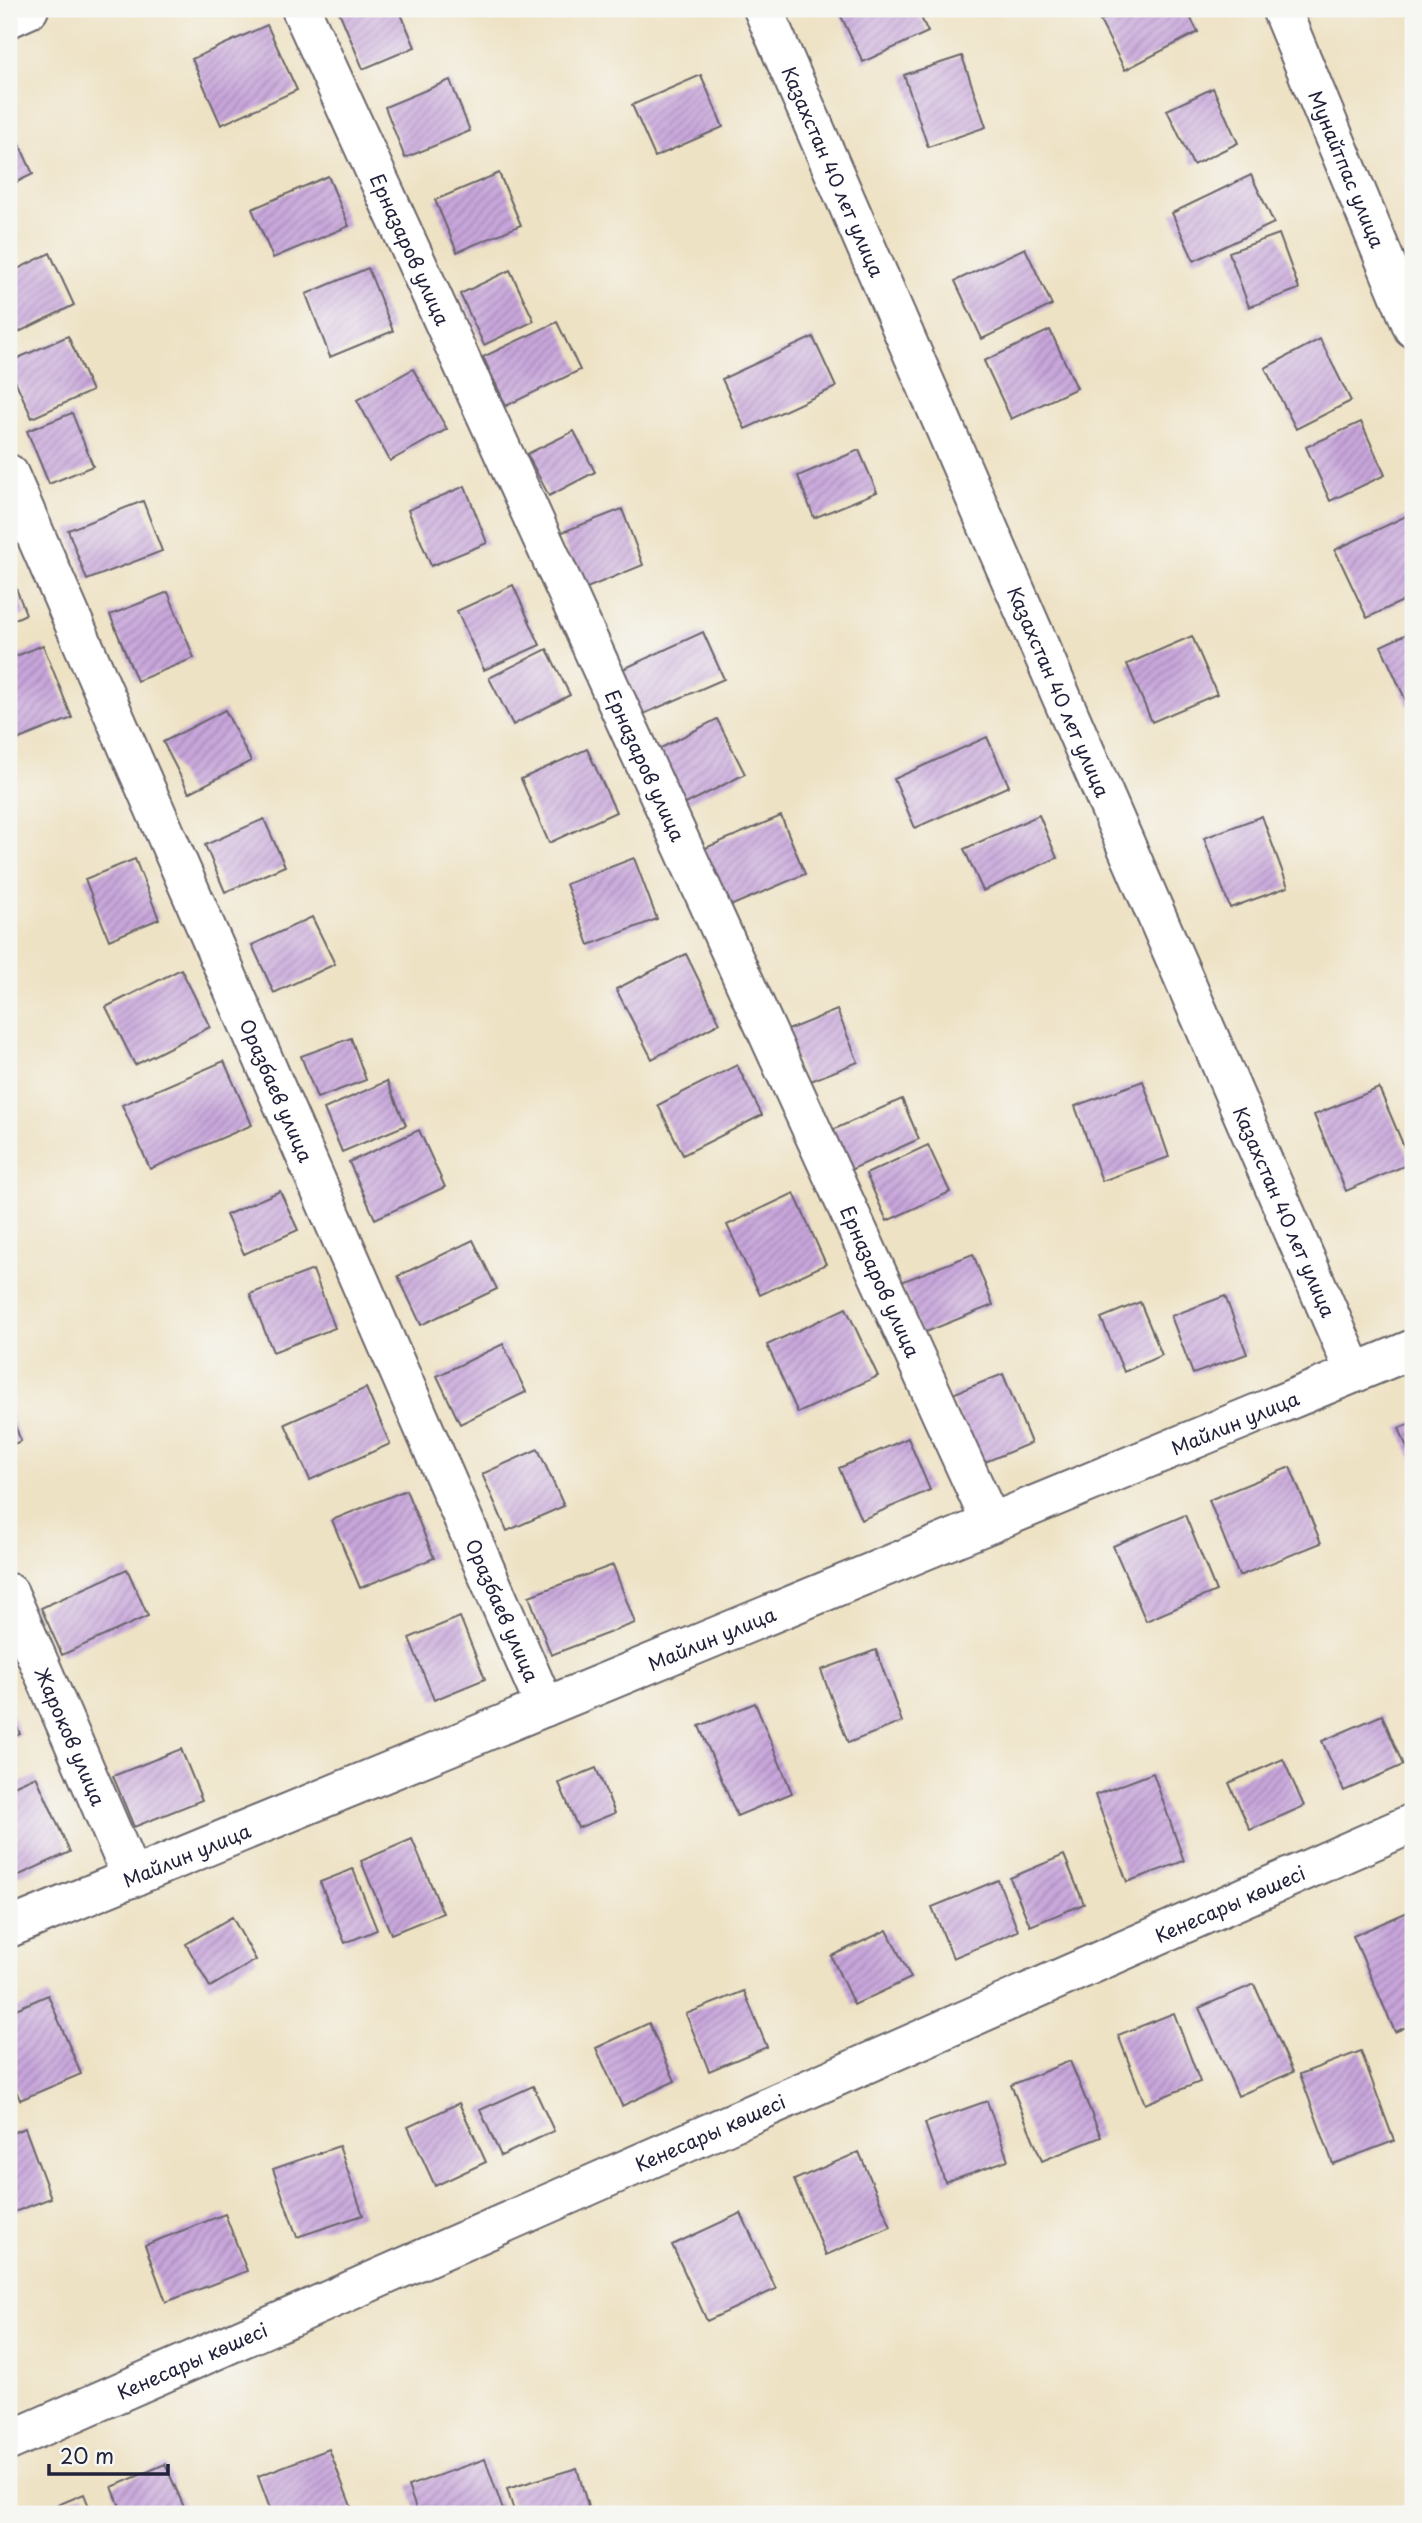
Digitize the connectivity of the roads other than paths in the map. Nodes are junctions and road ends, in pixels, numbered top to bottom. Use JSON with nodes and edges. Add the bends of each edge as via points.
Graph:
{"nodes":[{"id":1,"x":30,"y":9,"type":"edge"},
{"id":2,"x":301,"y":9,"type":"edge"},
{"id":3,"x":763,"y":9,"type":"edge"},
{"id":4,"x":1281,"y":9,"type":"edge"},
{"id":5,"x":9,"y":18,"type":"edge"},
{"id":6,"x":1413,"y":328,"type":"edge"},
{"id":7,"x":9,"y":474,"type":"edge"},
{"id":8,"x":1413,"y":1349,"type":"edge"},
{"id":9,"x":1356,"y":1373,"type":"junction"},
{"id":10,"x":992,"y":1523,"type":"junction"},
{"id":11,"x":9,"y":1593,"type":"edge"},
{"id":12,"x":545,"y":1707,"type":"junction"},
{"id":13,"x":1413,"y":1823,"type":"edge"},
{"id":14,"x":132,"y":1878,"type":"junction"},
{"id":15,"x":9,"y":1928,"type":"edge"},
{"id":16,"x":9,"y":2441,"type":"edge"}],
"edges":[{"from":1,"to":5,"type":"street"},
{"from":2,"to":10,"type":"street","name":"Ерназаров улица"},
{"from":3,"to":9,"type":"street","name":"Казахстан 40 лет улица"},
{"from":4,"to":6,"type":"street","name":"Мунайтпас улица"},
{"from":7,"to":12,"type":"street","name":"Оразбаев улица"},
{"from":8,"to":9,"type":"street","name":"Майлин улица"},
{"from":9,"to":10,"type":"street","name":"Майлин улица"},
{"from":10,"to":12,"type":"street","name":"Майлин улица"},
{"from":11,"to":14,"type":"street","name":"Жароков улица"},
{"from":12,"to":14,"type":"street","name":"Майлин улица"},
{"from":13,"to":16,"type":"street","name":"Кенесары көшесі"},
{"from":14,"to":15,"type":"street","name":"Майлин улица"}]}
